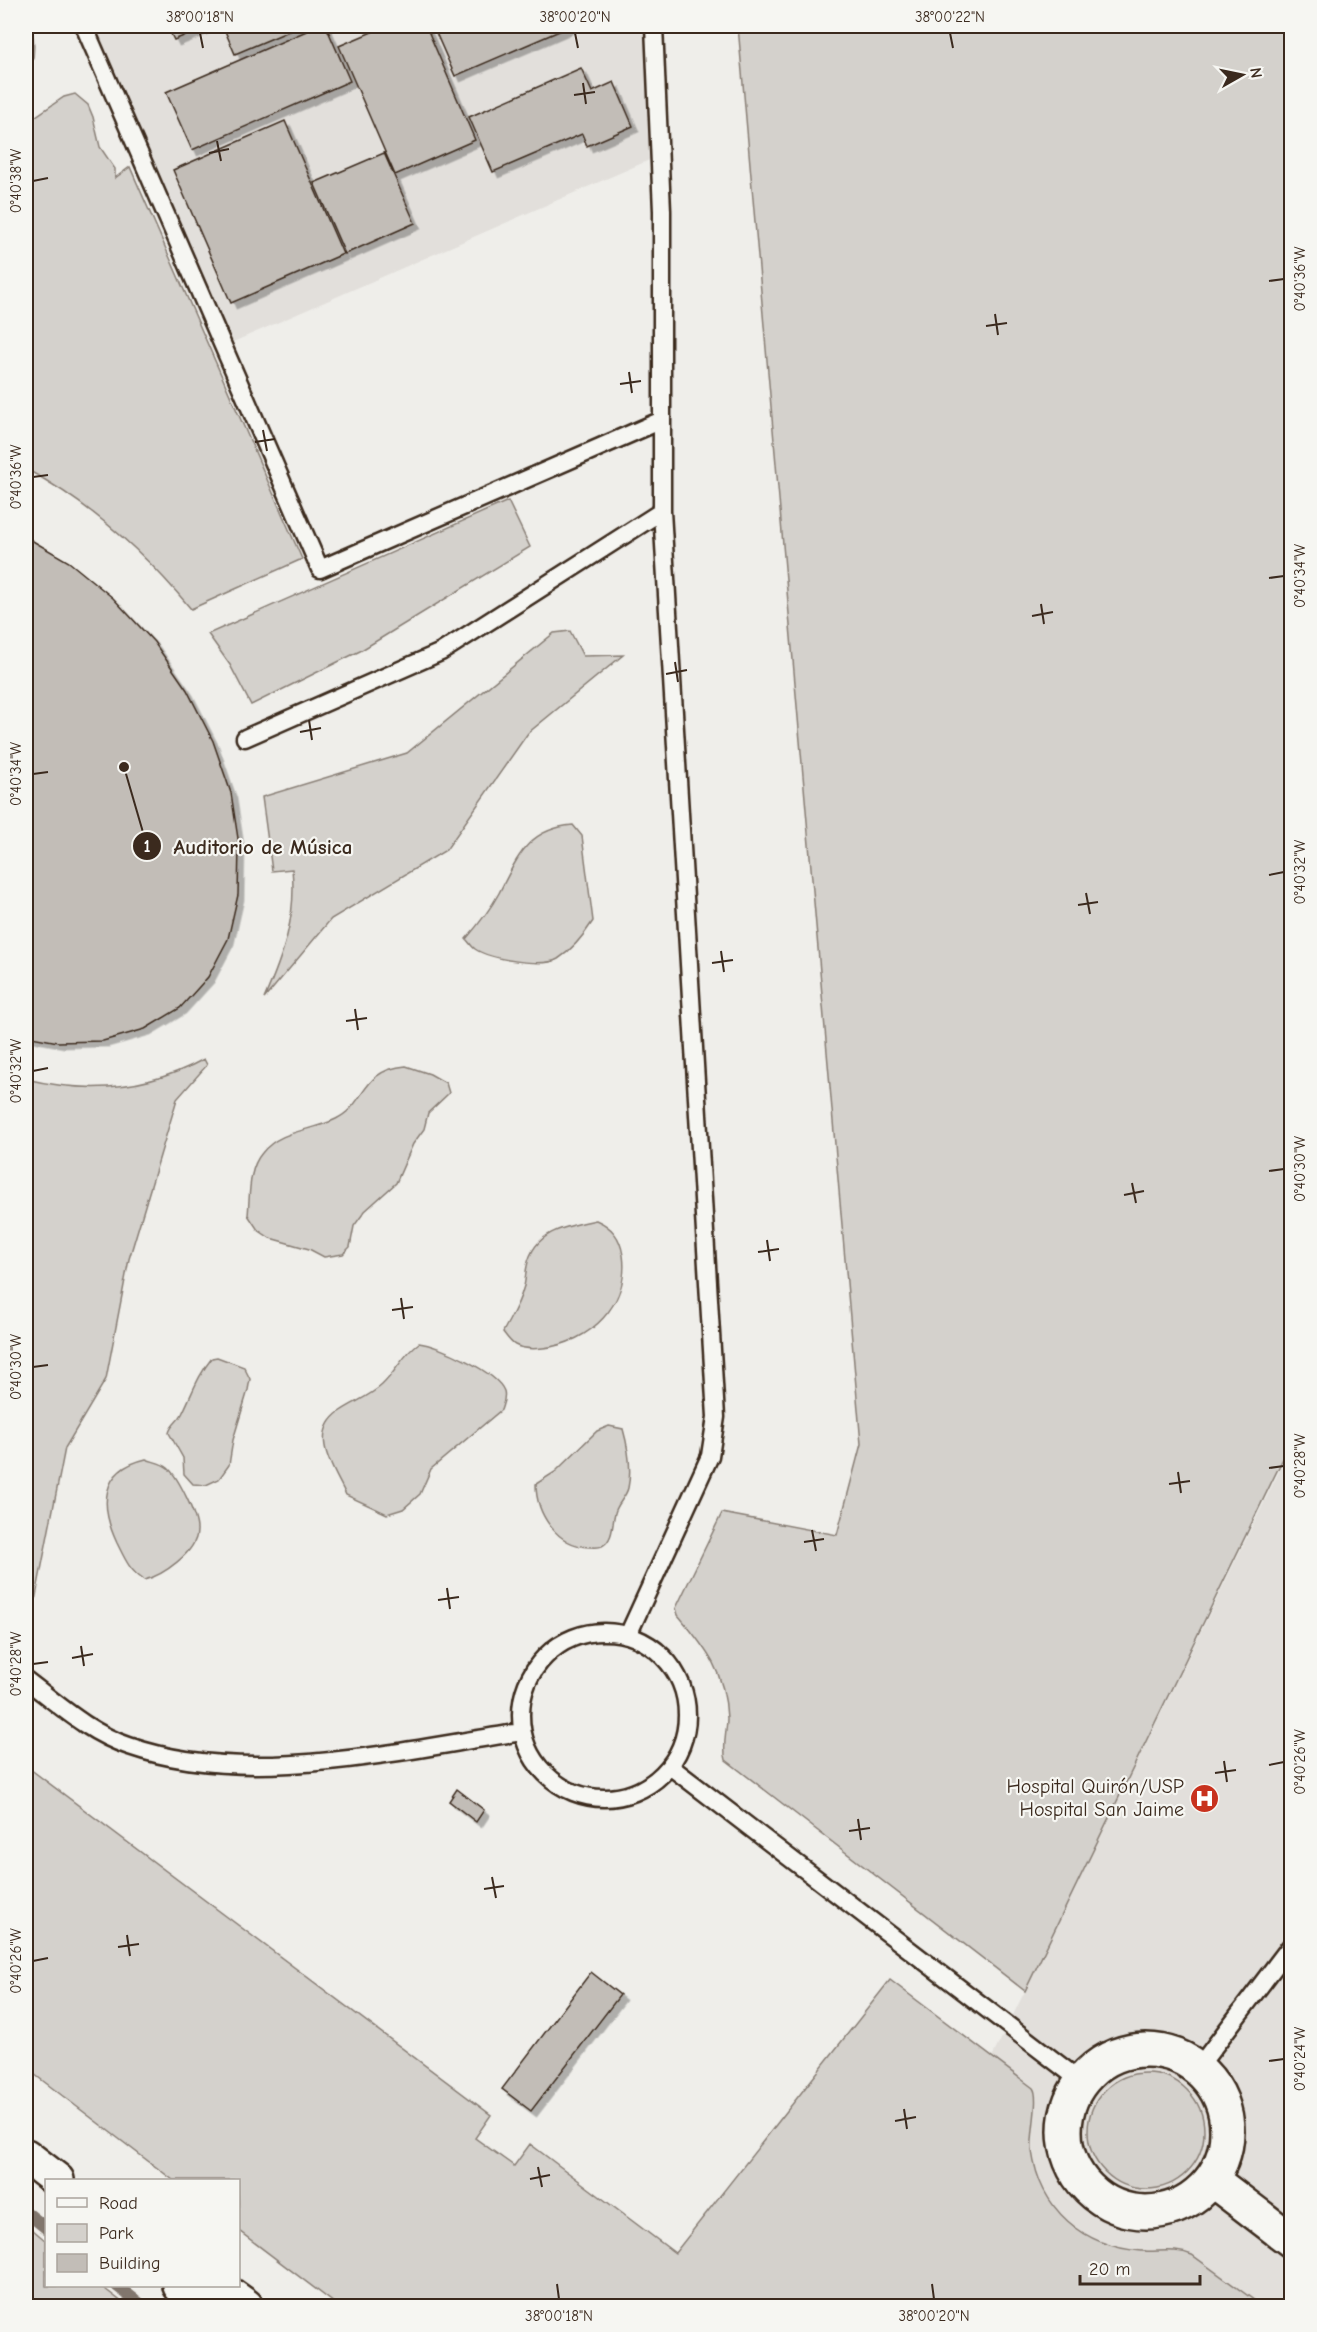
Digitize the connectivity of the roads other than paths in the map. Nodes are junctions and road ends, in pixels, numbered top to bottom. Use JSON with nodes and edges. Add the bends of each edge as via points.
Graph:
{"nodes":[{"id":1,"x":84,"y":26,"type":"edge"},
{"id":2,"x":654,"y":26,"type":"edge"},
{"id":3,"x":662,"y":420,"type":"junction"},
{"id":4,"x":662,"y":511,"type":"junction"},
{"id":5,"x":245,"y":738,"type":"dead end"},
{"id":6,"x":628,"y":1635,"type":"junction"},
{"id":7,"x":26,"y":1680,"type":"edge"},
{"id":8,"x":522,"y":1732,"type":"junction"},
{"id":9,"x":671,"y":1767,"type":"junction"},
{"id":10,"x":1292,"y":1944,"type":"edge"},
{"id":11,"x":1198,"y":2068,"type":"junction"},
{"id":12,"x":1082,"y":2082,"type":"junction"},
{"id":13,"x":26,"y":2156,"type":"edge"},
{"id":14,"x":55,"y":2179,"type":"edge"},
{"id":15,"x":1212,"y":2180,"type":"junction"},
{"id":16,"x":1292,"y":2241,"type":"edge"},
{"id":17,"x":181,"y":2287,"type":"edge"},
{"id":18,"x":195,"y":2287,"type":"edge"},
{"id":19,"x":219,"y":2287,"type":"edge"},
{"id":20,"x":202,"y":2307,"type":"edge"},
{"id":21,"x":222,"y":2307,"type":"edge"},
{"id":22,"x":246,"y":2307,"type":"edge"}],
"edges":[{"from":1,"to":3,"type":"lane","via":[[320,569]]},
{"from":2,"to":3,"type":"lane","via":[[662,211]]},
{"from":3,"to":4,"type":"lane"},
{"from":4,"to":5,"type":"lane","via":[[441,652]]},
{"from":4,"to":6,"type":"lane","via":[[716,1417],[711,1456]]},
{"from":6,"to":8,"type":"lane","via":[[600,1631],[572,1638],[547,1653],[530,1676],[521,1703]]},
{"from":6,"to":9,"type":"lane","via":[[652,1647],[672,1665],[684,1690],[688,1716],[684,1743]]},
{"from":7,"to":8,"type":"lane","via":[[90,1729],[128,1746],[170,1757],[218,1763],[357,1758]]},
{"from":8,"to":9,"type":"lane","via":[[534,1762],[556,1785],[585,1798],[627,1796],[647,1788]]},
{"from":9,"to":12,"type":"lane"},
{"from":10,"to":11,"type":"lane"},
{"from":11,"to":12,"type":"main road","via":[[1158,2051],[1137,2051],[1116,2055],[1097,2066]]},
{"from":11,"to":15,"type":"main road","via":[[1214,2086],[1224,2108],[1228,2132],[1226,2149]]},
{"from":12,"to":15,"type":"main road","via":[[1071,2100],[1066,2142],[1071,2163],[1098,2197],[1126,2210],[1158,2212],[1179,2206]]},
{"from":13,"to":14,"type":"main road"},
{"from":15,"to":16,"type":"main road"},
{"from":17,"to":20,"type":"main road"},
{"from":18,"to":21,"type":"main road"},
{"from":19,"to":22,"type":"main road"}]}
